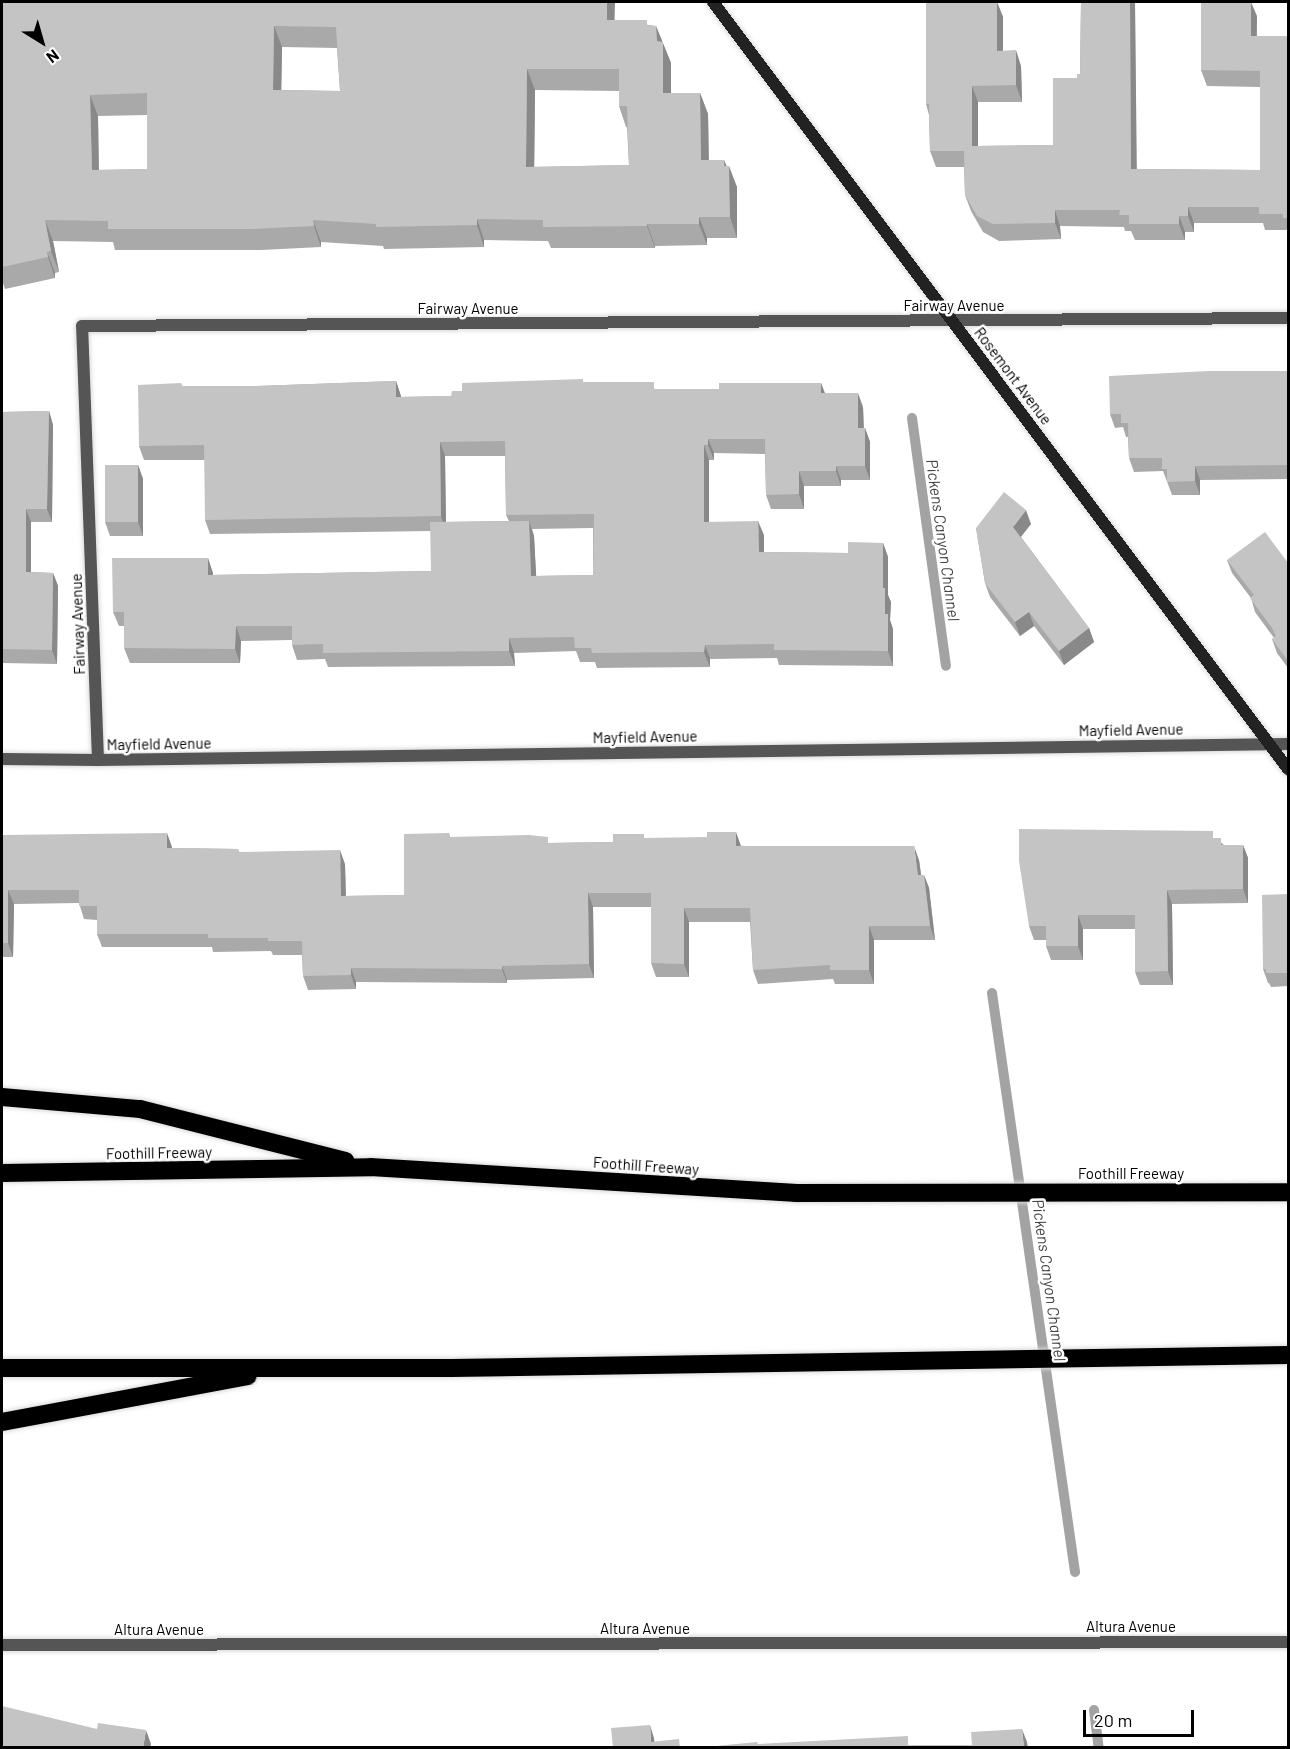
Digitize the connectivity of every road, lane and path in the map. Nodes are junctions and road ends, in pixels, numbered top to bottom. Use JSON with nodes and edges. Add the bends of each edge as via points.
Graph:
{"nodes":[{"id":1,"x":712,"y":2,"type":"edge"},
{"id":2,"x":1288,"y":318,"type":"edge"},
{"id":3,"x":954,"y":322,"type":"junction"},
{"id":4,"x":1271,"y":744,"type":"junction"},
{"id":5,"x":1288,"y":744,"type":"edge"},
{"id":6,"x":2,"y":759,"type":"edge"},
{"id":7,"x":98,"y":760,"type":"junction"},
{"id":8,"x":1288,"y":769,"type":"edge"},
{"id":9,"x":2,"y":1098,"type":"edge"},
{"id":10,"x":371,"y":1167,"type":"junction"},
{"id":11,"x":2,"y":1173,"type":"edge"},
{"id":12,"x":1288,"y":1192,"type":"edge"},
{"id":13,"x":1288,"y":1355,"type":"edge"},
{"id":14,"x":2,"y":1368,"type":"edge"},
{"id":15,"x":292,"y":1368,"type":"junction"},
{"id":16,"x":2,"y":1422,"type":"edge"},
{"id":17,"x":1288,"y":1642,"type":"edge"},
{"id":18,"x":2,"y":1645,"type":"edge"}],
"edges":[{"from":1,"to":3,"type":"street","name":"Rosemont Avenue"},
{"from":2,"to":3,"type":"street","name":"Fairway Avenue"},
{"from":3,"to":4,"type":"street","name":"Rosemont Avenue"},
{"from":3,"to":7,"type":"street","name":"Fairway Avenue","via":[[82,326]]},
{"from":4,"to":5,"type":"street","name":"Mayfield Avenue"},
{"from":4,"to":7,"type":"street","name":"Mayfield Avenue"},
{"from":4,"to":8,"type":"street","name":"Rosemont Avenue"},
{"from":6,"to":7,"type":"street","name":"Mayfield Avenue"},
{"from":9,"to":10,"type":"highway","via":[[140,1109]]},
{"from":10,"to":11,"type":"highway","name":"Foothill Freeway"},
{"from":10,"to":12,"type":"highway","name":"Foothill Freeway","via":[[796,1193]]},
{"from":13,"to":15,"type":"highway"},
{"from":14,"to":15,"type":"highway"},
{"from":15,"to":16,"type":"highway"},
{"from":17,"to":18,"type":"street","name":"Altura Avenue"}]}
